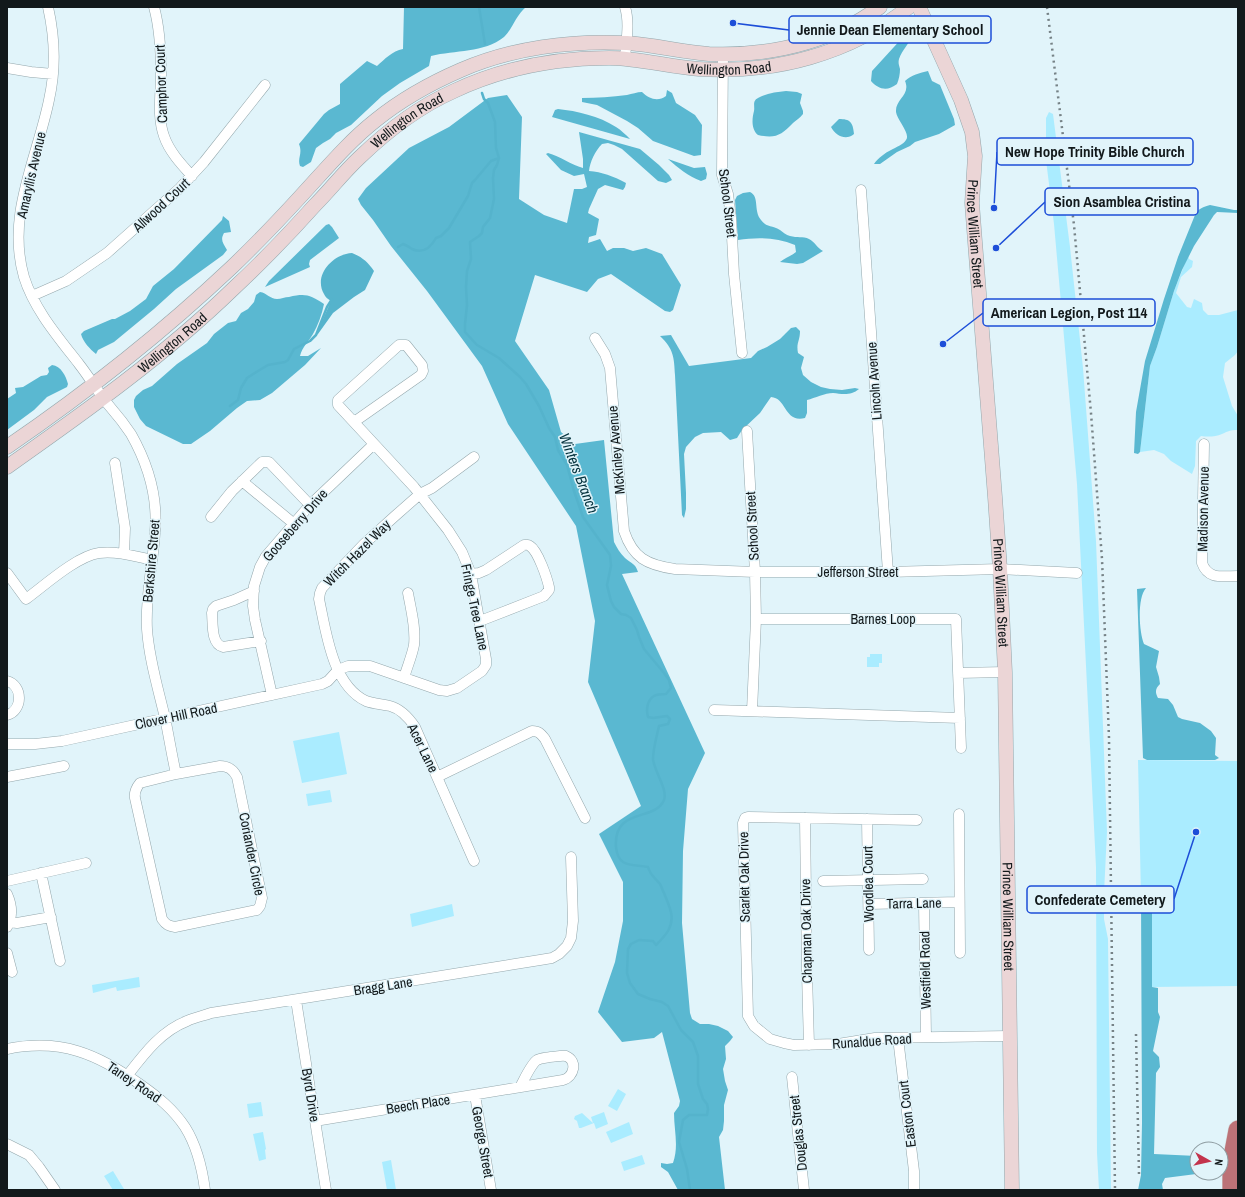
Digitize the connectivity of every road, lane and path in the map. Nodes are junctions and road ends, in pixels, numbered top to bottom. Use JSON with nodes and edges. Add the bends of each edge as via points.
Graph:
{"nodes":[{"id":1,"x":48,"y":7,"type":"edge"},
{"id":2,"x":154,"y":7,"type":"edge"},
{"id":3,"x":625,"y":7,"type":"edge"},
{"id":4,"x":880,"y":7,"type":"edge"},
{"id":5,"x":909,"y":7,"type":"edge"},
{"id":6,"x":919,"y":7,"type":"edge"},
{"id":7,"x":626,"y":43,"type":"junction"},
{"id":8,"x":723,"y":54,"type":"junction"},
{"id":9,"x":625,"y":59,"type":"junction"},
{"id":10,"x":7,"y":68,"type":"edge"},
{"id":11,"x":723,"y":70,"type":"junction"},
{"id":12,"x":53,"y":74,"type":"junction"},
{"id":13,"x":265,"y":85,"type":"dead end"},
{"id":14,"x":192,"y":176,"type":"junction"},
{"id":15,"x":861,"y":190,"type":"dead end"},
{"id":16,"x":32,"y":296,"type":"junction"},
{"id":17,"x":595,"y":338,"type":"dead end"},
{"id":18,"x":742,"y":353,"type":"dead end"},
{"id":19,"x":99,"y":392,"type":"junction"},
{"id":20,"x":354,"y":422,"type":"junction"},
{"id":21,"x":747,"y":432,"type":"dead end"},
{"id":22,"x":374,"y":444,"type":"junction"},
{"id":23,"x":1204,"y":444,"type":"dead end"},
{"id":24,"x":7,"y":447,"type":"edge"},
{"id":25,"x":474,"y":457,"type":"dead end"},
{"id":26,"x":115,"y":463,"type":"dead end"},
{"id":27,"x":7,"y":467,"type":"edge"},
{"id":28,"x":242,"y":481,"type":"junction"},
{"id":29,"x":420,"y":494,"type":"junction"},
{"id":30,"x":310,"y":505,"type":"junction"},
{"id":31,"x":211,"y":517,"type":"dead end"},
{"id":32,"x":293,"y":523,"type":"junction"},
{"id":33,"x":124,"y":554,"type":"junction"},
{"id":34,"x":642,"y":559,"type":"joint"},
{"id":35,"x":152,"y":560,"type":"junction"},
{"id":36,"x":1000,"y":569,"type":"junction"},
{"id":37,"x":755,"y":572,"type":"junction"},
{"id":38,"x":888,"y":572,"type":"junction"},
{"id":39,"x":7,"y":573,"type":"edge"},
{"id":40,"x":1077,"y":573,"type":"dead end"},
{"id":41,"x":471,"y":574,"type":"junction"},
{"id":42,"x":1238,"y":576,"type":"edge"},
{"id":43,"x":254,"y":591,"type":"junction"},
{"id":44,"x":408,"y":593,"type":"dead end"},
{"id":45,"x":756,"y":619,"type":"junction"},
{"id":46,"x":480,"y":621,"type":"junction"},
{"id":47,"x":260,"y":641,"type":"junction"},
{"id":48,"x":338,"y":670,"type":"junction"},
{"id":49,"x":1005,"y":672,"type":"junction"},
{"id":50,"x":958,"y":673,"type":"junction"},
{"id":51,"x":404,"y":678,"type":"junction"},
{"id":52,"x":7,"y":681,"type":"edge"},
{"id":53,"x":272,"y":695,"type":"junction"},
{"id":54,"x":714,"y":710,"type":"dead end"},
{"id":55,"x":752,"y":712,"type":"junction"},
{"id":56,"x":7,"y":716,"type":"edge"},
{"id":57,"x":165,"y":718,"type":"junction"},
{"id":58,"x":960,"y":718,"type":"junction"},
{"id":59,"x":7,"y":744,"type":"edge"},
{"id":60,"x":961,"y":748,"type":"dead end"},
{"id":61,"x":64,"y":766,"type":"dead end"},
{"id":62,"x":176,"y":774,"type":"junction"},
{"id":63,"x":7,"y":777,"type":"edge"},
{"id":64,"x":437,"y":777,"type":"junction"},
{"id":65,"x":959,"y":814,"type":"dead end"},
{"id":66,"x":585,"y":818,"type":"dead end"},
{"id":67,"x":805,"y":818,"type":"junction"},
{"id":68,"x":868,"y":819,"type":"junction"},
{"id":69,"x":917,"y":820,"type":"dead end"},
{"id":70,"x":571,"y":857,"type":"dead end"},
{"id":71,"x":474,"y":861,"type":"dead end"},
{"id":72,"x":86,"y":864,"type":"dead end"},
{"id":73,"x":41,"y":873,"type":"junction"},
{"id":74,"x":923,"y":879,"type":"dead end"},
{"id":75,"x":868,"y":880,"type":"junction"},
{"id":76,"x":7,"y":881,"type":"edge"},
{"id":77,"x":823,"y":881,"type":"dead end"},
{"id":78,"x":7,"y":894,"type":"edge"},
{"id":79,"x":959,"y":902,"type":"junction"},
{"id":80,"x":924,"y":903,"type":"junction"},
{"id":81,"x":869,"y":904,"type":"junction"},
{"id":82,"x":51,"y":918,"type":"junction"},
{"id":83,"x":8,"y":925,"type":"edge"},
{"id":84,"x":869,"y":950,"type":"dead end"},
{"id":85,"x":7,"y":953,"type":"edge"},
{"id":86,"x":960,"y":953,"type":"dead end"},
{"id":87,"x":60,"y":961,"type":"dead end"},
{"id":88,"x":12,"y":972,"type":"dead end"},
{"id":89,"x":296,"y":1000,"type":"junction"},
{"id":90,"x":762,"y":1033,"type":"joint"},
{"id":91,"x":1009,"y":1036,"type":"junction"},
{"id":92,"x":926,"y":1037,"type":"junction"},
{"id":93,"x":898,"y":1038,"type":"junction"},
{"id":94,"x":809,"y":1045,"type":"junction"},
{"id":95,"x":7,"y":1049,"type":"edge"},
{"id":96,"x":127,"y":1076,"type":"junction"},
{"id":97,"x":792,"y":1077,"type":"dead end"},
{"id":98,"x":520,"y":1087,"type":"junction"},
{"id":99,"x":475,"y":1094,"type":"junction"},
{"id":100,"x":315,"y":1121,"type":"junction"},
{"id":101,"x":1238,"y":1130,"type":"edge"},
{"id":102,"x":7,"y":1144,"type":"edge"},
{"id":103,"x":55,"y":1190,"type":"edge"},
{"id":104,"x":205,"y":1190,"type":"edge"},
{"id":105,"x":326,"y":1190,"type":"edge"},
{"id":106,"x":491,"y":1190,"type":"edge"},
{"id":107,"x":804,"y":1190,"type":"edge"},
{"id":108,"x":914,"y":1190,"type":"edge"},
{"id":109,"x":1012,"y":1190,"type":"edge"},
{"id":110,"x":1232,"y":1190,"type":"edge"}],
"edges":[{"from":1,"to":12,"type":"street","name":"Amaryllis Avenue","via":[[53,36]]},
{"from":2,"to":14,"type":"street","name":"Camphor Court","via":[[160,45],[160,121],[163,135]]},
{"from":3,"to":7,"type":"street","via":[[628,25]]},
{"from":4,"to":8,"type":"main road","name":"Wellington Road","via":[[852,25],[814,41],[786,48]]},
{"from":5,"to":11,"type":"main road","name":"Wellington Road","via":[[872,32],[820,55],[764,68]]},
{"from":6,"to":36,"type":"main road","name":"Prince William Street","via":[[964,107],[974,143],[973,222]]},
{"from":7,"to":8,"type":"main road","name":"Wellington Road"},
{"from":7,"to":9,"type":"street"},
{"from":7,"to":19,"type":"main road","name":"Wellington Road","via":[[550,46],[485,60],[401,101],[351,142],[275,225],[149,341]]},
{"from":8,"to":11,"type":"street","name":"School Street"},
{"from":9,"to":11,"type":"main road","name":"Wellington Road"},
{"from":9,"to":19,"type":"main road","name":"Wellington Road","via":[[554,61],[516,68],[453,91],[413,114],[385,134],[357,160],[232,291],[175,341]]},
{"from":10,"to":12,"type":"street"},
{"from":11,"to":18,"type":"street","name":"School Street","via":[[722,175],[729,199]]},
{"from":12,"to":16,"type":"street","name":"Amaryllis Avenue","via":[[49,101],[19,219],[20,256]]},
{"from":13,"to":14,"type":"street","name":"Allwood Court"},
{"from":14,"to":16,"type":"street","name":"Allwood Court","via":[[107,253],[66,281]]},
{"from":15,"to":38,"type":"street","name":"Lincoln Avenue"},
{"from":16,"to":19,"type":"street","name":"Amaryllis Avenue","via":[[55,333]]},
{"from":17,"to":34,"type":"street","name":"McKinley Avenue","via":[[610,368],[624,531],[628,543]]},
{"from":19,"to":24,"type":"main road","name":"Wellington Road","via":[[57,413]]},
{"from":19,"to":27,"type":"main road","name":"Wellington Road"},
{"from":19,"to":35,"type":"street","name":"Berkshire Street","via":[[131,434],[140,450],[151,482],[156,514]]},
{"from":20,"to":20,"type":"street","name":"Fringe Tree Lane","via":[[422,375],[423,367],[406,345],[399,345],[338,400],[338,405]]},
{"from":20,"to":22,"type":"street","name":"Fringe Tree Lane"},
{"from":21,"to":37,"type":"street","name":"School Street"},
{"from":22,"to":29,"type":"street","name":"Fringe Tree Lane"},
{"from":22,"to":30,"type":"street","name":"Gooseberry Drive"},
{"from":23,"to":42,"type":"street","name":"Madison Avenue","via":[[1202,563],[1204,569],[1214,576]]},
{"from":25,"to":29,"type":"street","name":"Witch Hazel Way"},
{"from":26,"to":33,"type":"street","via":[[125,528]]},
{"from":28,"to":30,"type":"street","via":[[262,462],[269,462]]},
{"from":28,"to":31,"type":"street"},
{"from":28,"to":32,"type":"street"},
{"from":29,"to":41,"type":"street","name":"Fringe Tree Lane","via":[[448,530],[462,552]]},
{"from":29,"to":48,"type":"street","name":"Witch Hazel Way","via":[[364,544],[322,588],[319,599],[329,648]]},
{"from":30,"to":32,"type":"street","name":"Gooseberry Drive"},
{"from":32,"to":43,"type":"street","name":"Gooseberry Drive","via":[[266,556],[256,576]]},
{"from":33,"to":35,"type":"street"},
{"from":33,"to":39,"type":"street","via":[[99,553],[82,559],[26,599]]},
{"from":34,"to":37,"type":"street","name":"Jefferson Street","via":[[675,569]]},
{"from":35,"to":57,"type":"street","name":"Berkshire Street","via":[[147,602],[148,635]]},
{"from":36,"to":38,"type":"street","name":"Jefferson Street"},
{"from":36,"to":40,"type":"street","name":"Jefferson Street"},
{"from":36,"to":49,"type":"main road","name":"Prince William Street"},
{"from":37,"to":38,"type":"street","name":"Jefferson Street"},
{"from":37,"to":45,"type":"street"},
{"from":41,"to":46,"type":"street","name":"Fringe Tree Lane"},
{"from":41,"to":46,"type":"street","via":[[486,570],[527,545],[533,549],[541,563],[549,587],[544,596]]},
{"from":43,"to":47,"type":"street","name":"Gooseberry Drive","via":[[253,606]]},
{"from":43,"to":47,"type":"street","via":[[219,604],[213,609],[215,640],[223,647]]},
{"from":44,"to":51,"type":"street","via":[[414,626],[414,646]]},
{"from":45,"to":50,"type":"street","name":"Barnes Loop","via":[[956,619]]},
{"from":45,"to":55,"type":"street"},
{"from":46,"to":51,"type":"street","name":"Fringe Tree Lane","via":[[486,659],[482,671],[457,688],[446,691]]},
{"from":47,"to":53,"type":"street","name":"Gooseberry Drive"},
{"from":48,"to":51,"type":"street","name":"Fringe Tree Lane","via":[[352,666],[370,666]]},
{"from":48,"to":53,"type":"street","name":"Clover Hill Road","via":[[322,684]]},
{"from":48,"to":64,"type":"street","name":"Acer Lane","via":[[351,690],[366,701],[391,706],[406,715],[415,727]]},
{"from":49,"to":50,"type":"street"},
{"from":49,"to":91,"type":"main road","name":"Prince William Street"},
{"from":50,"to":58,"type":"street","name":"Barnes Loop"},
{"from":52,"to":56,"type":"street","via":[[18,689],[18,704],[16,710]]},
{"from":53,"to":57,"type":"street","name":"Clover Hill Road"},
{"from":54,"to":55,"type":"street"},
{"from":55,"to":58,"type":"street"},
{"from":57,"to":59,"type":"street","name":"Clover Hill Road","via":[[62,741]]},
{"from":57,"to":62,"type":"street"},
{"from":58,"to":60,"type":"street","name":"Barnes Loop"},
{"from":61,"to":63,"type":"street"},
{"from":62,"to":62,"type":"street","name":"Coriander Circle","via":[[140,783],[134,794],[162,919],[165,924],[175,928],[257,910],[262,898],[234,771],[220,766]]},
{"from":64,"to":66,"type":"street","via":[[532,731],[540,732]]},
{"from":64,"to":71,"type":"street","name":"Acer Lane"},
{"from":65,"to":79,"type":"street","name":"Tarra Lane"},
{"from":67,"to":68,"type":"street","name":"Scarlet Oak Drive"},
{"from":67,"to":90,"type":"street","name":"Scarlet Oak Drive","via":[[748,817],[743,821],[748,1013],[754,1026]]},
{"from":67,"to":94,"type":"street","name":"Chapman Oak Drive"},
{"from":68,"to":69,"type":"street","name":"Scarlet Oak Drive"},
{"from":68,"to":75,"type":"street","name":"Woodlea Court"},
{"from":70,"to":89,"type":"street","name":"Bragg Lane","via":[[572,933],[567,946],[556,956]]},
{"from":72,"to":73,"type":"street"},
{"from":73,"to":76,"type":"street"},
{"from":73,"to":82,"type":"street"},
{"from":74,"to":75,"type":"street"},
{"from":75,"to":77,"type":"street"},
{"from":75,"to":81,"type":"street","name":"Woodlea Court"},
{"from":78,"to":83,"type":"street","via":[[12,912]]},
{"from":79,"to":80,"type":"street","name":"Tarra Lane"},
{"from":79,"to":86,"type":"street","name":"Tarra Lane"},
{"from":80,"to":81,"type":"street","name":"Tarra Lane"},
{"from":80,"to":92,"type":"street","name":"Westfield Road"},
{"from":81,"to":84,"type":"street","name":"Woodlea Court"},
{"from":82,"to":83,"type":"street"},
{"from":82,"to":87,"type":"street"},
{"from":85,"to":88,"type":"street"},
{"from":89,"to":96,"type":"street","name":"Bragg Lane","via":[[211,1013],[187,1020],[174,1027],[148,1049]]},
{"from":89,"to":100,"type":"street","name":"Byrd Drive"},
{"from":90,"to":94,"type":"street","name":"Runaldue Road","via":[[770,1039],[784,1043]]},
{"from":91,"to":92,"type":"street","name":"Runaldue Road"},
{"from":91,"to":109,"type":"main road","name":"Prince William Street"},
{"from":92,"to":93,"type":"street","name":"Runaldue Road"},
{"from":93,"to":94,"type":"street","name":"Runaldue Road"},
{"from":93,"to":108,"type":"street","name":"Easton Court"},
{"from":95,"to":96,"type":"street","name":"Taney Road","via":[[47,1045],[69,1049],[98,1059]]},
{"from":96,"to":104,"type":"street","name":"Taney Road","via":[[166,1104],[179,1118],[198,1152]]},
{"from":97,"to":107,"type":"street","name":"Douglas Street"},
{"from":98,"to":98,"type":"street","name":"Beech Place","via":[[538,1060],[563,1056],[569,1058],[573,1064],[572,1074],[567,1079]]},
{"from":98,"to":99,"type":"street","name":"Beech Place"},
{"from":99,"to":100,"type":"street","name":"Beech Place"},
{"from":99,"to":106,"type":"street","name":"George Street"},
{"from":100,"to":105,"type":"street","name":"Byrd Drive"},
{"from":101,"to":110,"type":"highway","via":[[1232,1162]]},
{"from":102,"to":103,"type":"street","via":[[29,1155]]}]}
